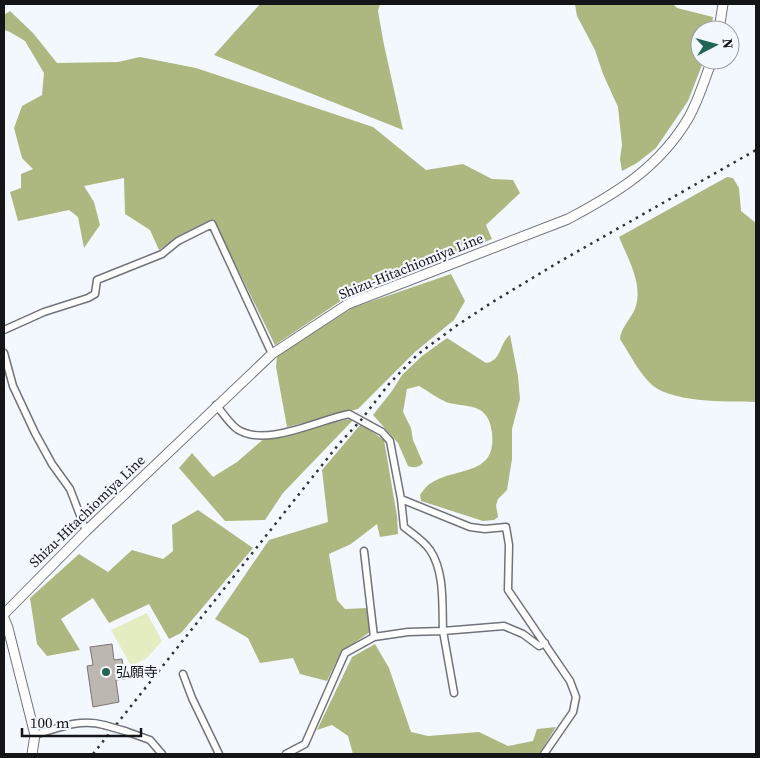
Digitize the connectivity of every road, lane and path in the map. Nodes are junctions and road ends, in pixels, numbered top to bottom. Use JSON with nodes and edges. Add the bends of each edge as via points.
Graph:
{"nodes":[{"id":1,"x":723,"y":4,"type":"edge"},
{"id":2,"x":721,"y":20,"type":"edge"},
{"id":3,"x":708,"y":70,"type":"edge"},
{"id":4,"x":4,"y":330,"type":"edge"},
{"id":5,"x":4,"y":353,"type":"edge"},
{"id":6,"x":272,"y":354,"type":"junction"},
{"id":7,"x":216,"y":405,"type":"junction"},
{"id":8,"x":401,"y":498,"type":"junction"},
{"id":9,"x":86,"y":531,"type":"junction"},
{"id":10,"x":364,"y":550,"type":"dead end"},
{"id":11,"x":4,"y":614,"type":"edge"},
{"id":12,"x":4,"y":618,"type":"edge"},
{"id":13,"x":443,"y":631,"type":"junction"},
{"id":14,"x":374,"y":637,"type":"junction"},
{"id":15,"x":545,"y":643,"type":"junction"},
{"id":16,"x":183,"y":674,"type":"dead end"},
{"id":17,"x":454,"y":693,"type":"dead end"},
{"id":18,"x":35,"y":735,"type":"junction"},
{"id":19,"x":32,"y":754,"type":"edge"},
{"id":20,"x":162,"y":754,"type":"edge"},
{"id":21,"x":219,"y":754,"type":"edge"},
{"id":22,"x":286,"y":754,"type":"edge"},
{"id":23,"x":544,"y":754,"type":"edge"}],
"edges":[{"from":1,"to":2,"type":"main road"},
{"from":3,"to":6,"type":"main road","name":"Shizu-Hitachiomiya Line","via":[[689,116],[659,158],[603,201],[568,219],[348,304]]},
{"from":4,"to":6,"type":"street","via":[[44,312],[88,298],[95,294],[97,280],[162,254],[178,241],[212,224]]},
{"from":5,"to":9,"type":"street","via":[[13,386],[52,464],[70,489]]},
{"from":6,"to":7,"type":"main road","name":"Shizu-Hitachiomiya Line"},
{"from":7,"to":8,"type":"street","via":[[236,428],[256,436],[282,433],[349,414],[374,426],[390,441]]},
{"from":7,"to":9,"type":"main road","name":"Shizu-Hitachiomiya Line"},
{"from":8,"to":13,"type":"street","via":[[404,526],[430,550],[437,563]]},
{"from":8,"to":15,"type":"street","via":[[470,526],[485,530],[506,527],[508,590]]},
{"from":9,"to":11,"type":"main road","name":"Shizu-Hitachiomiya Line"},
{"from":10,"to":14,"type":"street"},
{"from":12,"to":18,"type":"main road"},
{"from":13,"to":14,"type":"street"},
{"from":13,"to":15,"type":"street","via":[[504,626],[523,634],[538,646]]},
{"from":13,"to":17,"type":"street"},
{"from":14,"to":22,"type":"street","via":[[345,654],[305,744]]},
{"from":15,"to":23,"type":"street","via":[[570,681],[576,697],[573,712]]},
{"from":16,"to":21,"type":"street"},
{"from":18,"to":19,"type":"main road"},
{"from":18,"to":20,"type":"street","bridge":true,"via":[[92,721],[150,740]]}]}
